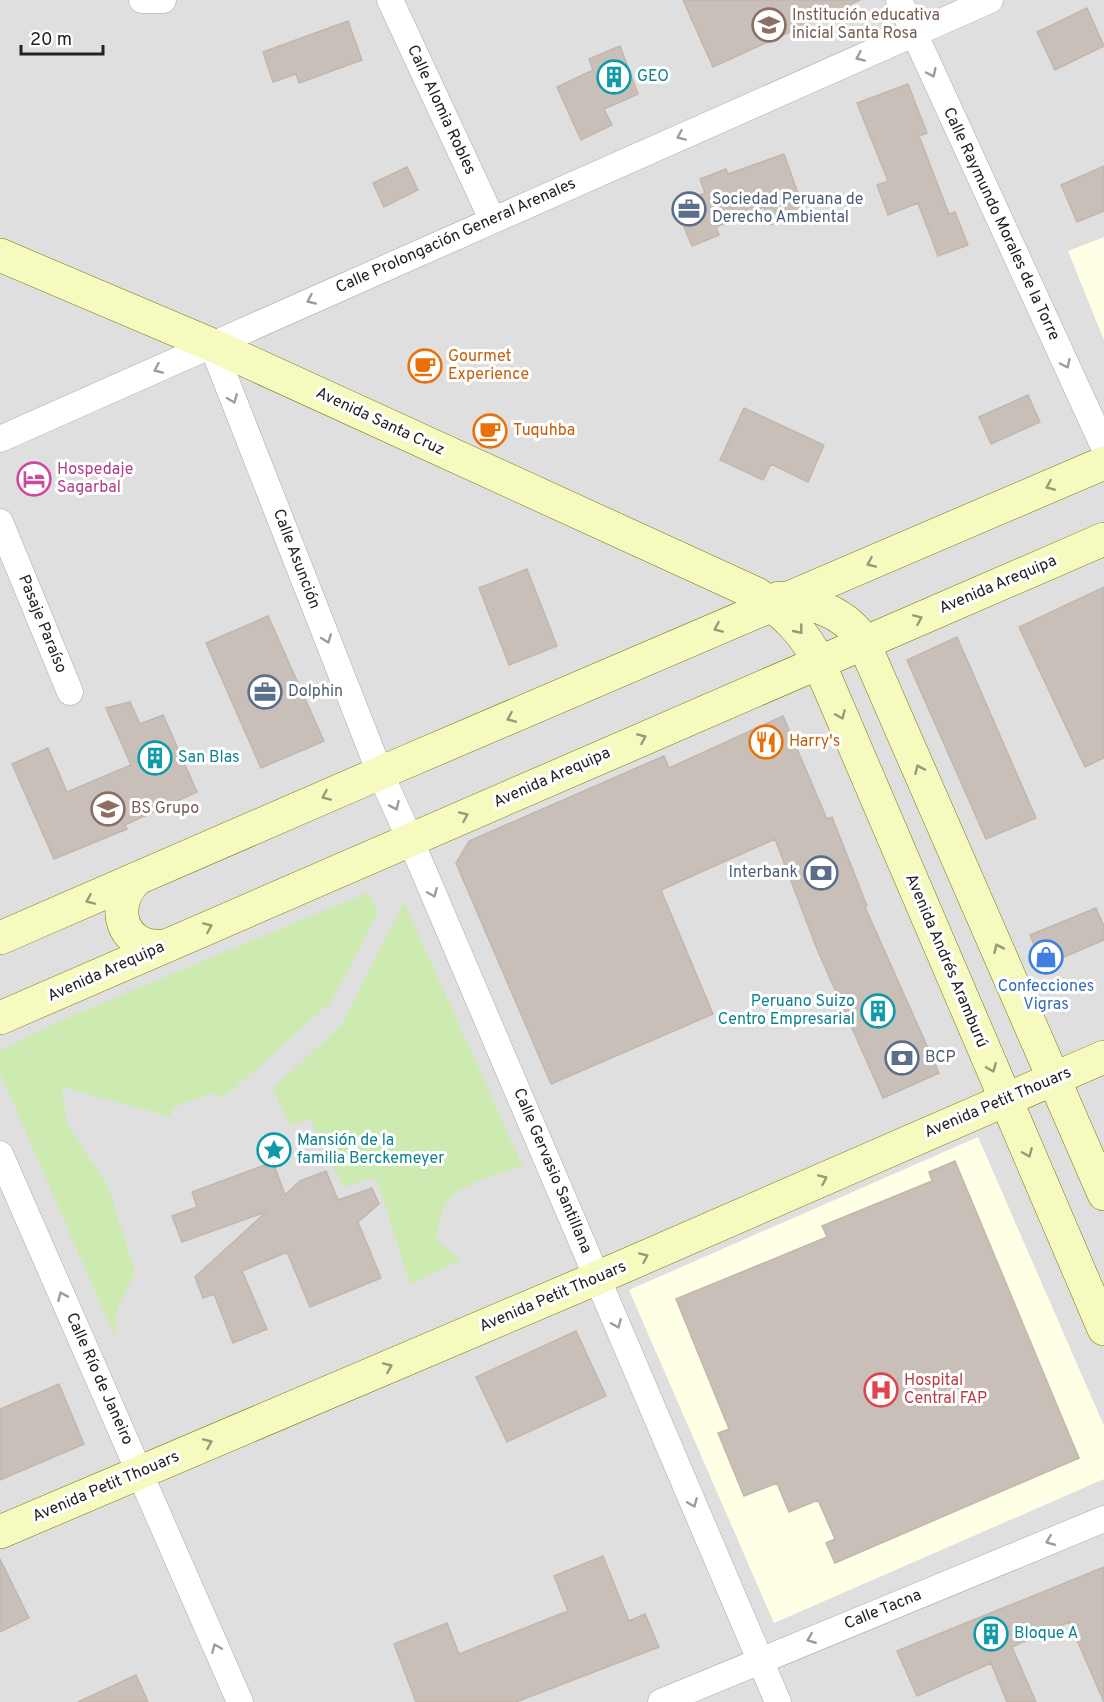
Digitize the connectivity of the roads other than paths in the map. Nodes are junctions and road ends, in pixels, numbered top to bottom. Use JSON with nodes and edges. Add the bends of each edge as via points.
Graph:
{"nodes":[{"id":1,"x":142,"y":0,"type":"edge"},
{"id":2,"x":163,"y":0,"type":"edge"},
{"id":3,"x":390,"y":0,"type":"edge"},
{"id":4,"x":899,"y":0,"type":"edge"},
{"id":5,"x":990,"y":0,"type":"edge"},
{"id":6,"x":913,"y":33,"type":"junction"},
{"id":7,"x":492,"y":219,"type":"junction"},
{"id":8,"x":0,"y":255,"type":"edge"},
{"id":9,"x":212,"y":345,"type":"junction"},
{"id":10,"x":0,"y":439,"type":"edge"},
{"id":11,"x":1104,"y":447,"type":"edge"},
{"id":12,"x":1104,"y":464,"type":"edge"},
{"id":13,"x":0,"y":522,"type":"edge"},
{"id":14,"x":1104,"y":539,"type":"edge"},
{"id":15,"x":772,"y":599,"type":"junction"},
{"id":16,"x":864,"y":642,"type":"junction"},
{"id":17,"x":818,"y":661,"type":"junction"},
{"id":18,"x":70,"y":692,"type":"dead end"},
{"id":19,"x":380,"y":773,"type":"junction"},
{"id":20,"x":410,"y":839,"type":"junction"},
{"id":21,"x":136,"y":880,"type":"junction"},
{"id":22,"x":0,"y":938,"type":"edge"},
{"id":23,"x":163,"y":947,"type":"junction"},
{"id":24,"x":0,"y":1018,"type":"edge"},
{"id":25,"x":1104,"y":1057,"type":"edge"},
{"id":26,"x":1055,"y":1078,"type":"junction"},
{"id":27,"x":1005,"y":1099,"type":"junction"},
{"id":28,"x":0,"y":1154,"type":"edge"},
{"id":29,"x":1104,"y":1194,"type":"edge"},
{"id":30,"x":597,"y":1278,"type":"junction"},
{"id":31,"x":1104,"y":1329,"type":"edge"},
{"id":32,"x":140,"y":1472,"type":"junction"},
{"id":33,"x":1104,"y":1519,"type":"edge"},
{"id":34,"x":0,"y":1532,"type":"edge"},
{"id":35,"x":760,"y":1660,"type":"junction"},
{"id":36,"x":240,"y":1702,"type":"edge"},
{"id":37,"x":661,"y":1702,"type":"edge"},
{"id":38,"x":778,"y":1702,"type":"edge"}],
"edges":[{"from":1,"to":2,"type":"street"},
{"from":3,"to":7,"type":"street","name":"Calle Alomia Robles"},
{"from":4,"to":6,"type":"street","name":"Calle Raymundo Morales de la Torre"},
{"from":5,"to":6,"type":"street","name":"Calle Prolongación General Arenales"},
{"from":6,"to":7,"type":"street","name":"Calle Prolongación General Arenales","one_way":true},
{"from":6,"to":11,"type":"street","name":"Calle Raymundo Morales de la Torre","one_way":true},
{"from":7,"to":9,"type":"street","name":"Calle Prolongación General Arenales","one_way":true},
{"from":8,"to":9,"type":"main road","name":"Avenida Santa Cruz"},
{"from":9,"to":10,"type":"street","name":"Calle Prolongación General Arenales","one_way":true},
{"from":9,"to":15,"type":"main road","name":"Avenida Santa Cruz"},
{"from":9,"to":19,"type":"street","name":"Calle Asunción","one_way":true},
{"from":12,"to":15,"type":"main road","one_way":true},
{"from":13,"to":18,"type":"street","name":"Pasaje Paraíso"},
{"from":16,"to":14,"type":"main road","name":"Avenida Arequipa","one_way":true},
{"from":15,"to":16,"type":"main road","via":[[836,613],[851,624]]},
{"from":15,"to":17,"type":"main road","name":"Avenida Andrés Aramburú","one_way":true,"via":[[797,627]]},
{"from":15,"to":19,"type":"main road","one_way":true},
{"from":16,"to":17,"type":"main road","name":"Avenida Arequipa"},
{"from":26,"to":16,"type":"main road","one_way":true},
{"from":20,"to":17,"type":"main road","name":"Avenida Arequipa","one_way":true},
{"from":17,"to":27,"type":"main road","name":"Avenida Andrés Aramburú","one_way":true},
{"from":19,"to":20,"type":"street","name":"Calle Gervasio Santillana","one_way":true},
{"from":19,"to":21,"type":"main road","one_way":true},
{"from":23,"to":20,"type":"main road","name":"Avenida Arequipa","one_way":true},
{"from":20,"to":30,"type":"street","name":"Calle Gervasio Santillana","one_way":true},
{"from":21,"to":22,"type":"main road","one_way":true},
{"from":21,"to":23,"type":"main road","via":[[124,895],[122,920],[128,932],[143,944]]},
{"from":23,"to":24,"type":"main road","name":"Avenida Arequipa"},
{"from":25,"to":26,"type":"main road","name":"Avenida Petit Thouars"},
{"from":26,"to":27,"type":"main road","name":"Avenida Petit Thouars"},
{"from":26,"to":29,"type":"main road"},
{"from":30,"to":27,"type":"main road","name":"Avenida Petit Thouars","one_way":true},
{"from":27,"to":31,"type":"main road","name":"Avenida Andrés Aramburú","one_way":true},
{"from":32,"to":28,"type":"street","name":"Calle Río de Janeiro","one_way":true},
{"from":32,"to":30,"type":"main road","name":"Avenida Petit Thouars","one_way":true},
{"from":30,"to":35,"type":"street","name":"Calle Gervasio Santillana","one_way":true},
{"from":32,"to":34,"type":"main road","name":"Avenida Petit Thouars"},
{"from":36,"to":32,"type":"street","name":"Calle Río de Janeiro","one_way":true},
{"from":33,"to":35,"type":"street","name":"Calle Tacna","one_way":true},
{"from":35,"to":37,"type":"street","name":"Calle Tacna"},
{"from":35,"to":38,"type":"street","name":"Calle Gervasio Santillana"}]}
